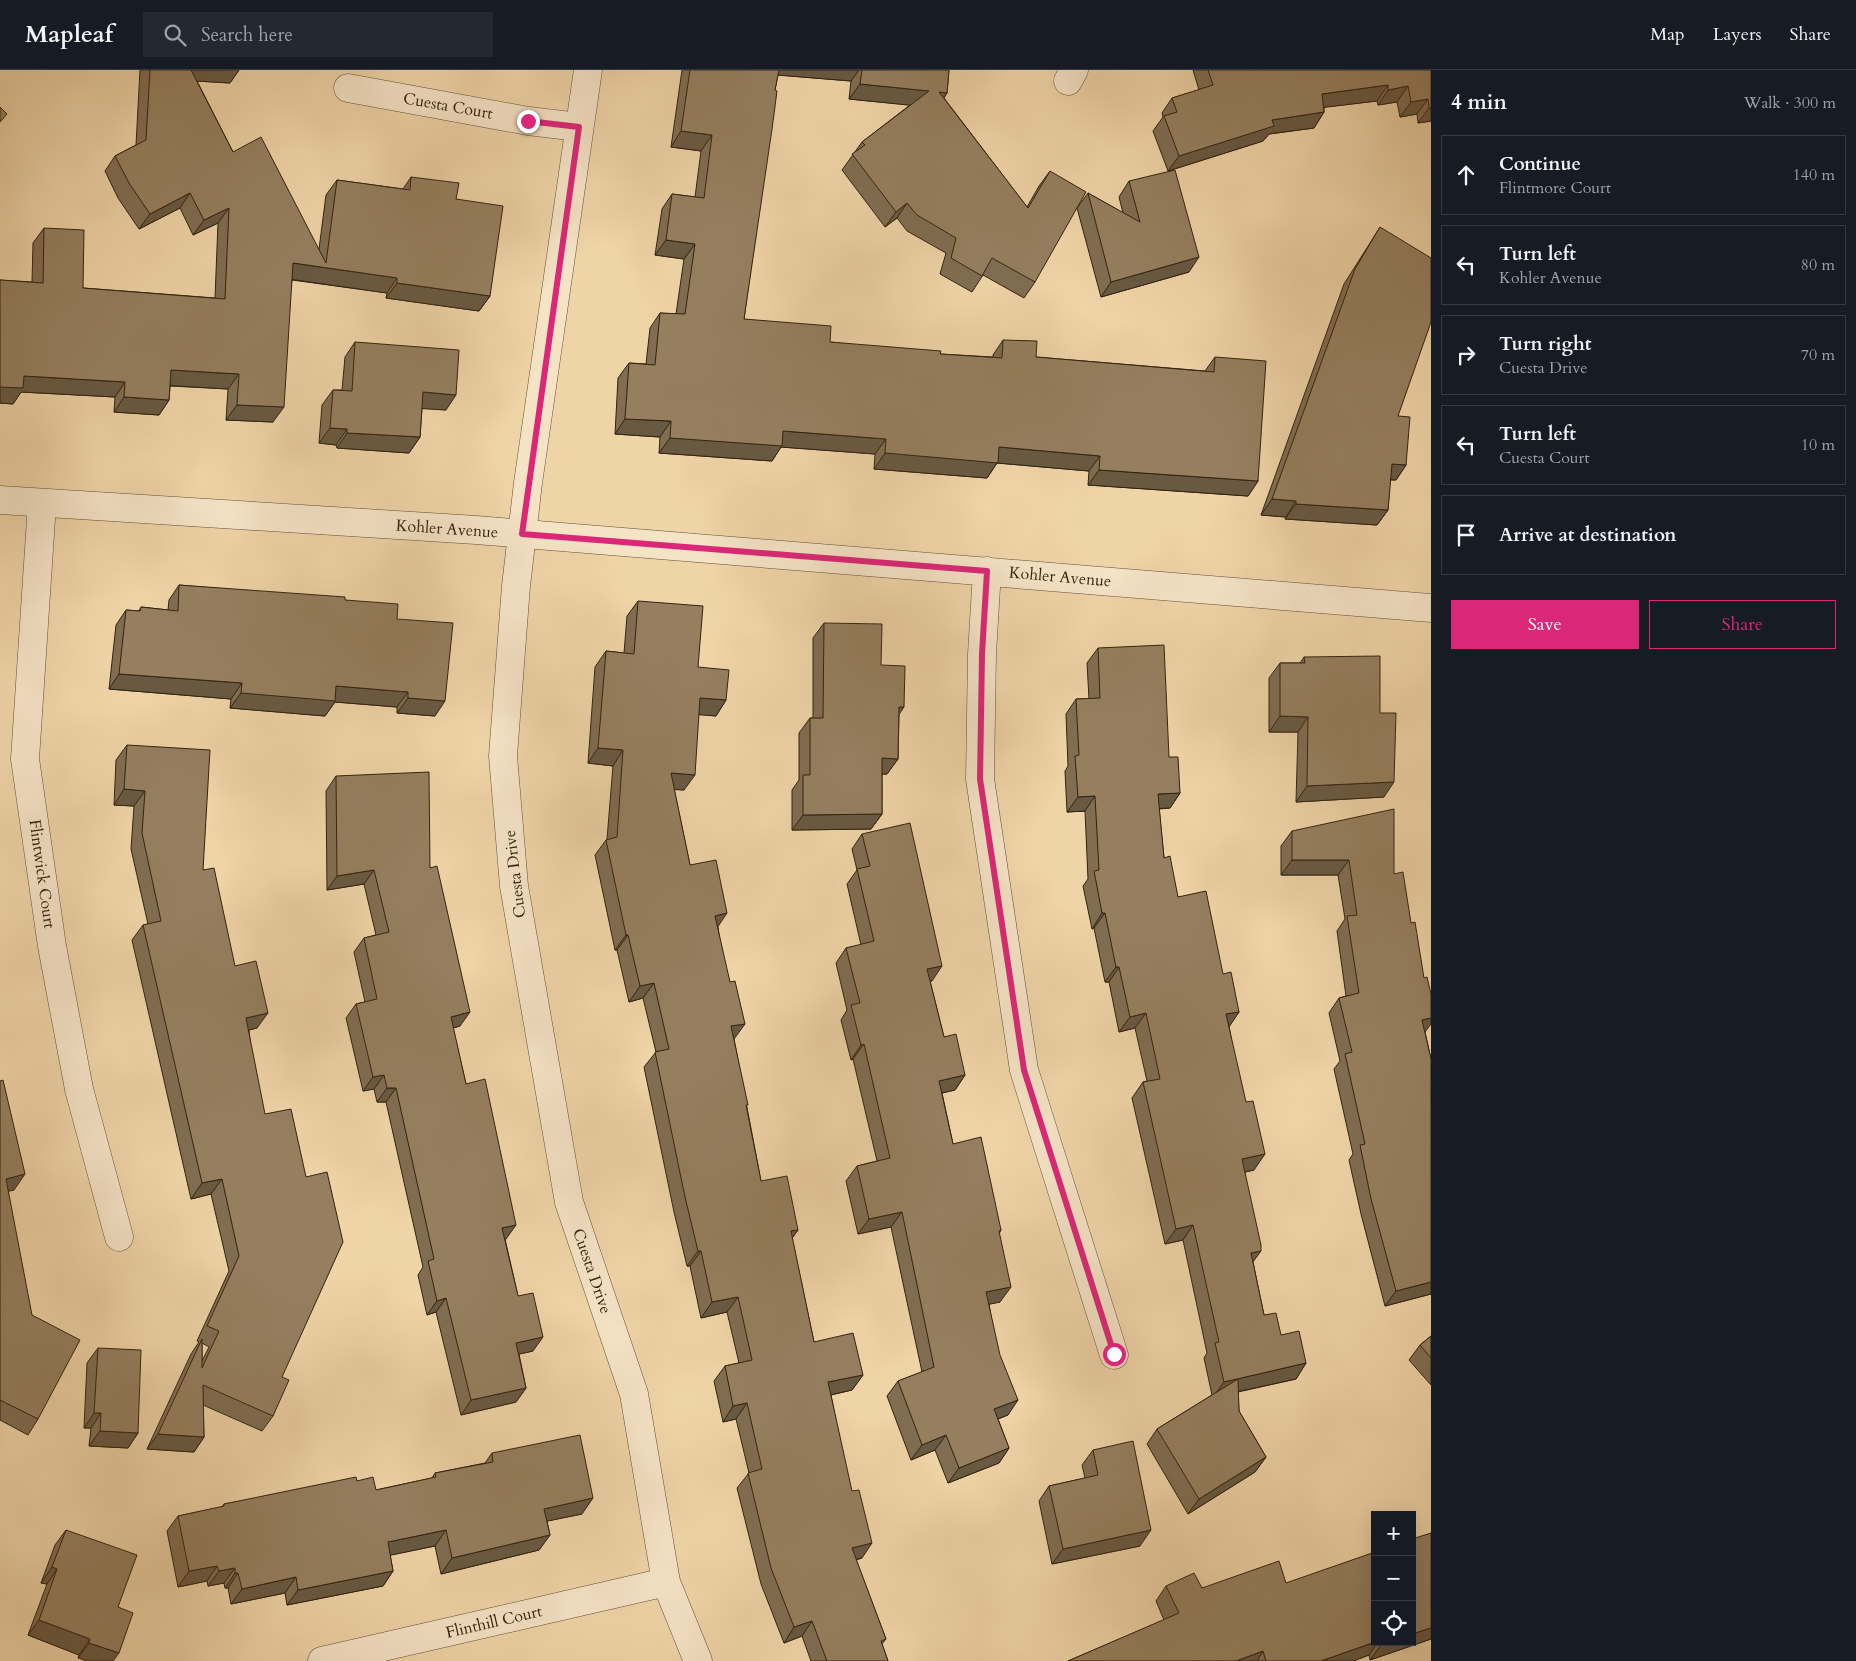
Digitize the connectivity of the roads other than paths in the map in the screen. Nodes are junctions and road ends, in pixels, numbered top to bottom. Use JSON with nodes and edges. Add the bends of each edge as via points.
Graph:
{"nodes":[{"id":1,"x":588,"y":70,"type":"edge"},
{"id":2,"x":348,"y":88,"type":"dead end"},
{"id":3,"x":579,"y":127,"type":"junction"},
{"id":4,"x":0,"y":500,"type":"edge"},
{"id":5,"x":42,"y":504,"type":"junction"},
{"id":6,"x":522,"y":534,"type":"junction"},
{"id":7,"x":987,"y":571,"type":"junction"},
{"id":8,"x":1431,"y":608,"type":"edge"},
{"id":9,"x":119,"y":1237,"type":"dead end"},
{"id":10,"x":1114,"y":1354,"type":"dead end"},
{"id":11,"x":666,"y":1582,"type":"junction"},
{"id":12,"x":322,"y":1661,"type":"edge"},
{"id":13,"x":698,"y":1661,"type":"edge"}],
"edges":[{"from":1,"to":3,"type":"street","name":"Cuesta Drive"},
{"from":2,"to":3,"type":"street","name":"Cuesta Court","via":[[528,121]]},
{"from":3,"to":6,"type":"street","name":"Cuesta Drive"},
{"from":4,"to":5,"type":"street","name":"Kohler Avenue"},
{"from":5,"to":6,"type":"street","name":"Kohler Avenue"},
{"from":5,"to":9,"type":"street","name":"Flintwick Court","via":[[25,759],[52,946],[79,1089]]},
{"from":6,"to":7,"type":"street","name":"Kohler Avenue"},
{"from":6,"to":11,"type":"street","name":"Cuesta Drive","via":[[503,756],[514,886],[568,1202],[634,1394]]},
{"from":7,"to":8,"type":"street","name":"Kohler Avenue"},
{"from":7,"to":10,"type":"street","via":[[980,779],[1024,1070]]},
{"from":11,"to":12,"type":"street","name":"Flinthill Court"},
{"from":11,"to":13,"type":"street","name":"Cuesta Drive"}]}
